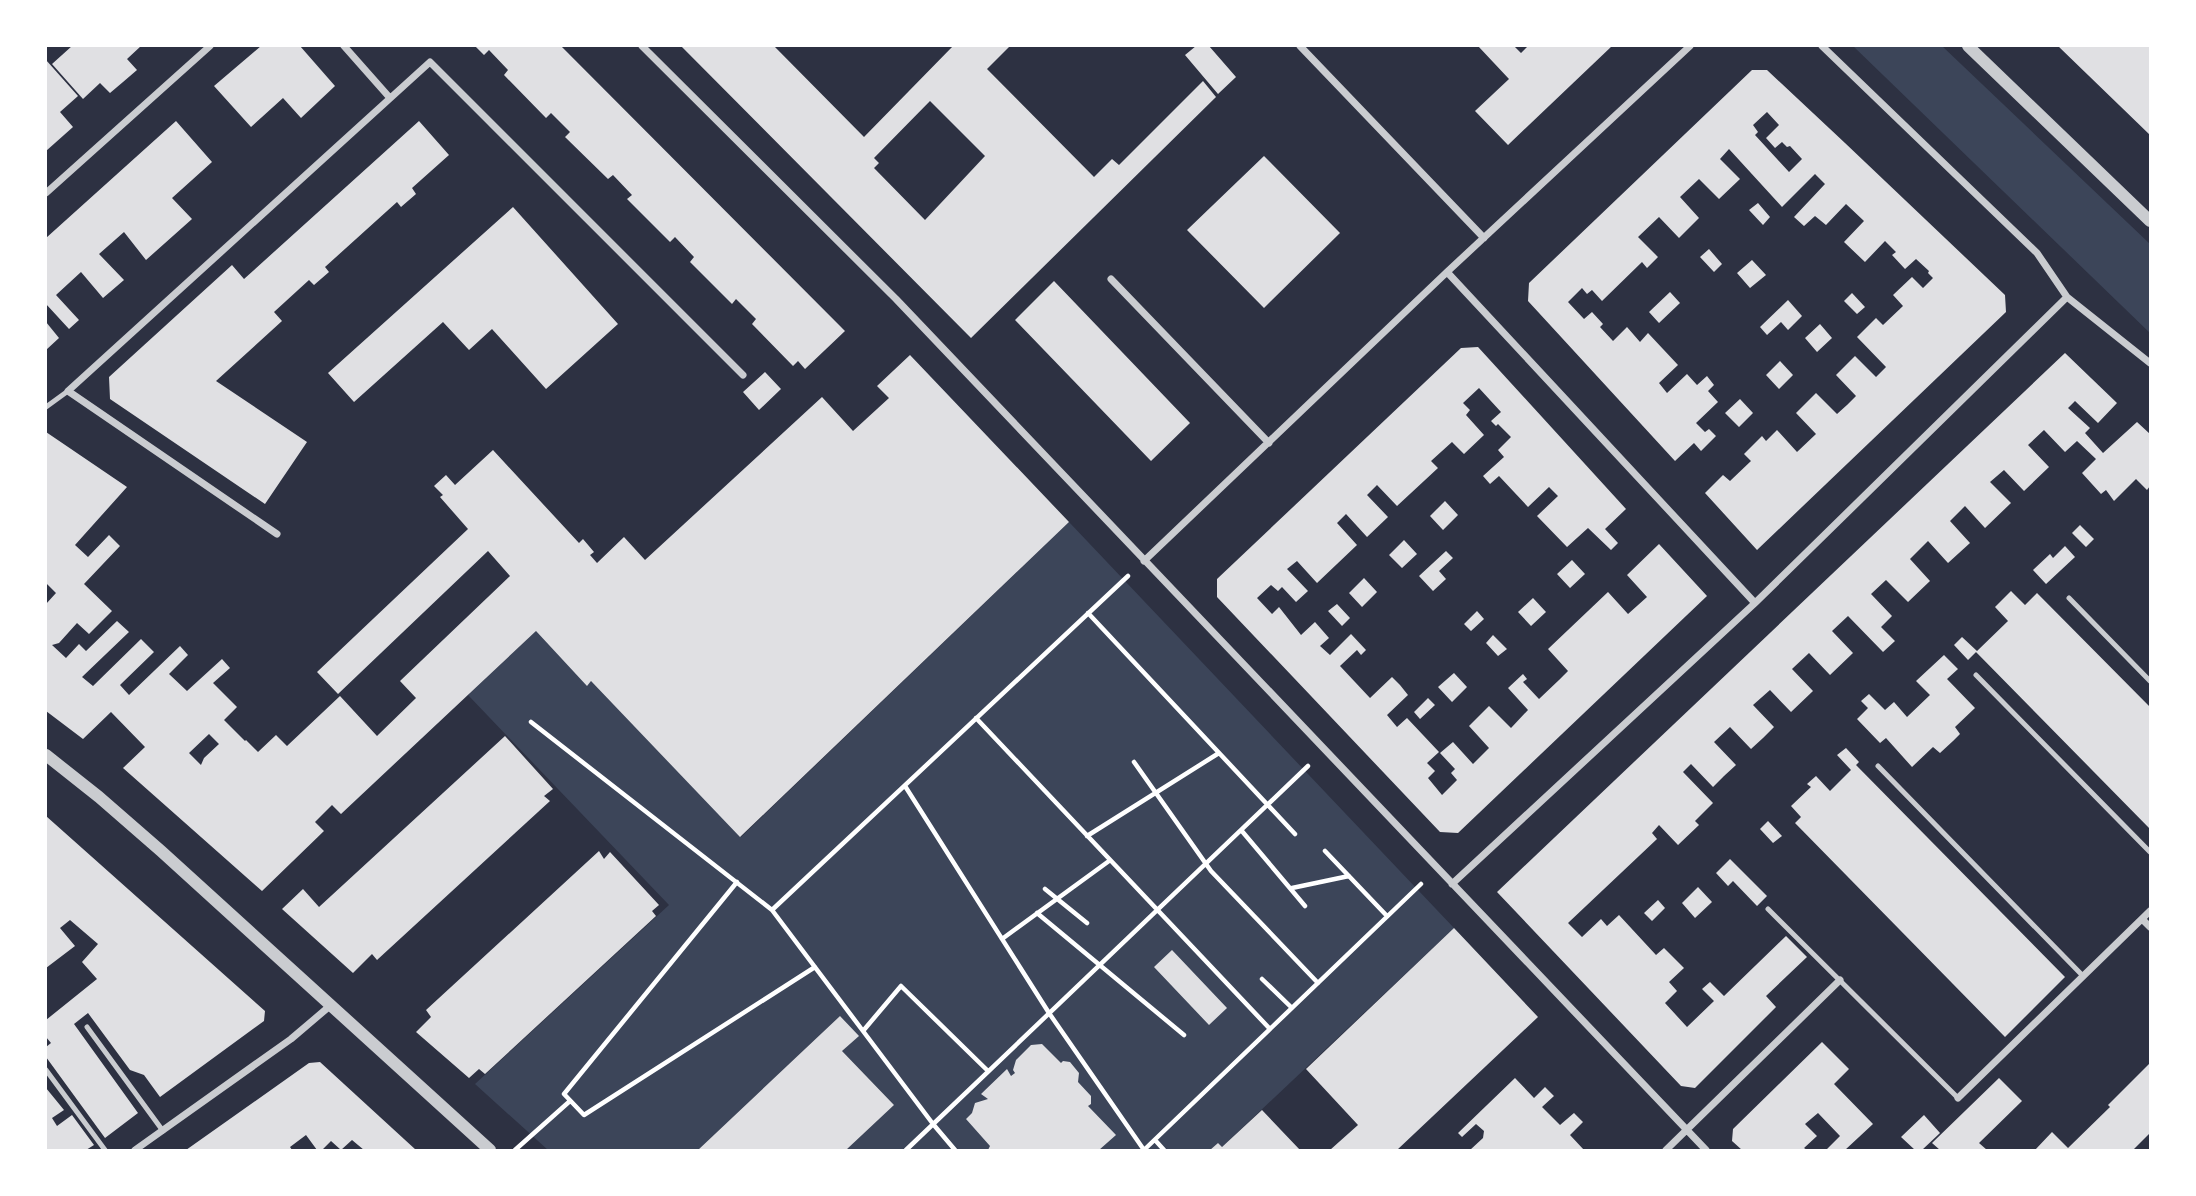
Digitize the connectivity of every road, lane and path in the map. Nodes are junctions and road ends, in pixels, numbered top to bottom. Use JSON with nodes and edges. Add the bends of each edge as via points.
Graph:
{"nodes":[{"id":1,"x":210,"y":46,"type":"edge"},
{"id":2,"x":344,"y":46,"type":"edge"},
{"id":3,"x":642,"y":46,"type":"edge"},
{"id":4,"x":1300,"y":46,"type":"edge"},
{"id":5,"x":1690,"y":46,"type":"edge"},
{"id":6,"x":1822,"y":46,"type":"edge"},
{"id":7,"x":1968,"y":46,"type":"edge"},
{"id":8,"x":390,"y":98,"type":"junction"},
{"id":9,"x":46,"y":193,"type":"edge"},
{"id":10,"x":2151,"y":221,"type":"edge"},
{"id":11,"x":1484,"y":238,"type":"junction"},
{"id":12,"x":1447,"y":272,"type":"junction"},
{"id":13,"x":1111,"y":279,"type":"dead end"},
{"id":14,"x":2067,"y":297,"type":"junction"},
{"id":15,"x":2151,"y":363,"type":"edge"},
{"id":16,"x":743,"y":375,"type":"dead end"},
{"id":17,"x":68,"y":391,"type":"junction"},
{"id":18,"x":46,"y":407,"type":"edge"},
{"id":19,"x":1269,"y":443,"type":"junction"},
{"id":20,"x":277,"y":534,"type":"dead end"},
{"id":21,"x":1144,"y":561,"type":"junction"},
{"id":22,"x":2069,"y":598,"type":"dead end"},
{"id":23,"x":1755,"y":603,"type":"junction"},
{"id":24,"x":1088,"y":613,"type":"junction"},
{"id":25,"x":1976,"y":675,"type":"dead end"},
{"id":26,"x":2151,"y":681,"type":"edge"},
{"id":27,"x":976,"y":718,"type":"junction"},
{"id":28,"x":531,"y":722,"type":"dead end"},
{"id":29,"x":1324,"y":751,"type":"junction"},
{"id":30,"x":1219,"y":753,"type":"junction"},
{"id":31,"x":46,"y":755,"type":"edge"},
{"id":32,"x":1134,"y":762,"type":"dead end"},
{"id":33,"x":1878,"y":766,"type":"dead end"},
{"id":34,"x":905,"y":786,"type":"junction"},
{"id":35,"x":1155,"y":793,"type":"junction"},
{"id":36,"x":1267,"y":806,"type":"junction"},
{"id":37,"x":1241,"y":830,"type":"junction"},
{"id":38,"x":1295,"y":834,"type":"dead end"},
{"id":39,"x":1087,"y":836,"type":"junction"},
{"id":40,"x":1325,"y":851,"type":"dead end"},
{"id":41,"x":2151,"y":852,"type":"edge"},
{"id":42,"x":1109,"y":861,"type":"junction"},
{"id":43,"x":1206,"y":864,"type":"junction"},
{"id":44,"x":1437,"y":869,"type":"junction"},
{"id":45,"x":1349,"y":876,"type":"junction"},
{"id":46,"x":737,"y":882,"type":"junction"},
{"id":47,"x":1452,"y":884,"type":"junction"},
{"id":48,"x":1292,"y":888,"type":"junction"},
{"id":49,"x":1045,"y":889,"type":"dead end"},
{"id":50,"x":1056,"y":899,"type":"junction"},
{"id":51,"x":1305,"y":905,"type":"dead end"},
{"id":52,"x":1768,"y":909,"type":"dead end"},
{"id":53,"x":772,"y":910,"type":"junction"},
{"id":54,"x":1157,"y":911,"type":"junction"},
{"id":55,"x":2151,"y":911,"type":"edge"},
{"id":56,"x":1037,"y":914,"type":"junction"},
{"id":57,"x":1387,"y":916,"type":"junction"},
{"id":58,"x":2142,"y":919,"type":"junction"},
{"id":59,"x":1087,"y":923,"type":"dead end"},
{"id":60,"x":2151,"y":927,"type":"edge"},
{"id":61,"x":1002,"y":939,"type":"junction"},
{"id":62,"x":1098,"y":966,"type":"junction"},
{"id":63,"x":815,"y":967,"type":"junction"},
{"id":64,"x":2083,"y":976,"type":"junction"},
{"id":65,"x":1262,"y":979,"type":"dead end"},
{"id":66,"x":1840,"y":980,"type":"junction"},
{"id":67,"x":1318,"y":983,"type":"junction"},
{"id":68,"x":331,"y":1005,"type":"junction"},
{"id":69,"x":1292,"y":1008,"type":"junction"},
{"id":70,"x":1049,"y":1013,"type":"junction"},
{"id":71,"x":87,"y":1027,"type":"dead end"},
{"id":72,"x":1270,"y":1030,"type":"junction"},
{"id":73,"x":863,"y":1031,"type":"junction"},
{"id":74,"x":1184,"y":1035,"type":"dead end"},
{"id":75,"x":46,"y":1070,"type":"edge"},
{"id":76,"x":988,"y":1072,"type":"junction"},
{"id":77,"x":1958,"y":1098,"type":"joint"},
{"id":78,"x":570,"y":1101,"type":"junction"},
{"id":79,"x":933,"y":1124,"type":"junction"},
{"id":80,"x":163,"y":1131,"type":"junction"},
{"id":81,"x":1686,"y":1131,"type":"junction"},
{"id":82,"x":1155,"y":1140,"type":"junction"},
{"id":83,"x":105,"y":1150,"type":"edge"},
{"id":84,"x":135,"y":1150,"type":"edge"},
{"id":85,"x":490,"y":1150,"type":"edge"},
{"id":86,"x":514,"y":1150,"type":"edge"},
{"id":87,"x":906,"y":1150,"type":"edge"},
{"id":88,"x":956,"y":1150,"type":"edge"},
{"id":89,"x":1144,"y":1150,"type":"edge"},
{"id":90,"x":1164,"y":1150,"type":"edge"},
{"id":91,"x":1666,"y":1150,"type":"edge"},
{"id":92,"x":1706,"y":1150,"type":"edge"}],
"edges":[{"from":1,"to":9,"type":"street"},
{"from":2,"to":8,"type":"street"},
{"from":3,"to":21,"type":"street","via":[[897,299]]},
{"from":4,"to":11,"type":"street"},
{"from":5,"to":11,"type":"street"},
{"from":6,"to":14,"type":"street","via":[[2037,253]]},
{"from":7,"to":10,"type":"street"},
{"from":8,"to":16,"type":"street","via":[[430,62]]},
{"from":8,"to":17,"type":"street"},
{"from":11,"to":12,"type":"street"},
{"from":12,"to":19,"type":"street"},
{"from":12,"to":23,"type":"street"},
{"from":13,"to":19,"type":"street"},
{"from":14,"to":15,"type":"street"},
{"from":14,"to":23,"type":"street"},
{"from":17,"to":18,"type":"lane"},
{"from":17,"to":20,"type":"street"},
{"from":19,"to":21,"type":"street"},
{"from":21,"to":24,"type":"path"},
{"from":21,"to":29,"type":"street"},
{"from":22,"to":26,"type":"lane"},
{"from":23,"to":47,"type":"street"},
{"from":24,"to":27,"type":"path"},
{"from":24,"to":30,"type":"path"},
{"from":25,"to":41,"type":"lane"},
{"from":27,"to":34,"type":"path"},
{"from":27,"to":39,"type":"path"},
{"from":28,"to":46,"type":"path"},
{"from":29,"to":36,"type":"path"},
{"from":29,"to":44,"type":"street"},
{"from":30,"to":35,"type":"path"},
{"from":30,"to":36,"type":"path"},
{"from":31,"to":68,"type":"street"},
{"from":32,"to":35,"type":"path"},
{"from":33,"to":64,"type":"lane"},
{"from":34,"to":53,"type":"path"},
{"from":34,"to":61,"type":"path"},
{"from":35,"to":39,"type":"path"},
{"from":35,"to":43,"type":"path"},
{"from":36,"to":37,"type":"path"},
{"from":36,"to":38,"type":"path"},
{"from":37,"to":43,"type":"path"},
{"from":37,"to":48,"type":"path"},
{"from":39,"to":42,"type":"path"},
{"from":40,"to":45,"type":"path"},
{"from":42,"to":50,"type":"path"},
{"from":42,"to":54,"type":"path"},
{"from":43,"to":54,"type":"path"},
{"from":43,"to":67,"type":"path"},
{"from":44,"to":47,"type":"street"},
{"from":44,"to":57,"type":"path"},
{"from":45,"to":48,"type":"path"},
{"from":45,"to":57,"type":"path"},
{"from":46,"to":53,"type":"path"},
{"from":46,"to":78,"type":"path","via":[[564,1094]]},
{"from":47,"to":81,"type":"street"},
{"from":48,"to":51,"type":"path"},
{"from":49,"to":50,"type":"path"},
{"from":50,"to":56,"type":"path"},
{"from":50,"to":59,"type":"path"},
{"from":52,"to":66,"type":"lane"},
{"from":53,"to":63,"type":"path"},
{"from":54,"to":62,"type":"path"},
{"from":54,"to":72,"type":"path"},
{"from":55,"to":58,"type":"street"},
{"from":56,"to":61,"type":"path"},
{"from":56,"to":62,"type":"path"},
{"from":57,"to":67,"type":"path"},
{"from":58,"to":60,"type":"street"},
{"from":58,"to":64,"type":"street"},
{"from":61,"to":70,"type":"path"},
{"from":62,"to":70,"type":"path"},
{"from":62,"to":74,"type":"path"},
{"from":63,"to":73,"type":"path"},
{"from":63,"to":78,"type":"path","via":[[584,1115]]},
{"from":64,"to":77,"type":"street"},
{"from":65,"to":69,"type":"path"},
{"from":66,"to":77,"type":"lane"},
{"from":66,"to":81,"type":"street"},
{"from":67,"to":69,"type":"path"},
{"from":68,"to":80,"type":"street"},
{"from":68,"to":85,"type":"street"},
{"from":69,"to":72,"type":"path"},
{"from":70,"to":76,"type":"path"},
{"from":70,"to":89,"type":"path"},
{"from":71,"to":80,"type":"lane"},
{"from":72,"to":82,"type":"path"},
{"from":73,"to":76,"type":"path","via":[[901,986]]},
{"from":73,"to":79,"type":"path"},
{"from":75,"to":83,"type":"lane"},
{"from":76,"to":79,"type":"path"},
{"from":78,"to":86,"type":"path"},
{"from":79,"to":87,"type":"path"},
{"from":79,"to":88,"type":"path"},
{"from":80,"to":84,"type":"street"},
{"from":81,"to":91,"type":"street"},
{"from":81,"to":92,"type":"street"},
{"from":82,"to":89,"type":"path"},
{"from":82,"to":90,"type":"path"}]}
